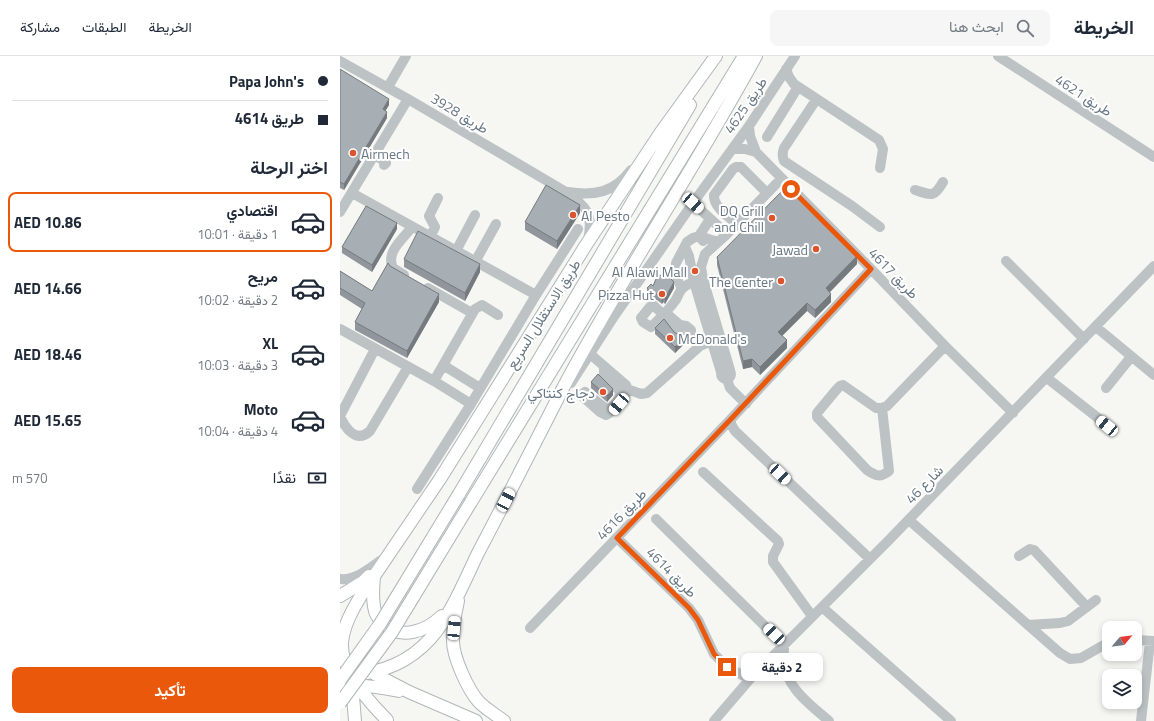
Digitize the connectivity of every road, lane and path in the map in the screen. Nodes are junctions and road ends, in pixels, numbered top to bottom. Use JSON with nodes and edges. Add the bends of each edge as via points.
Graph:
{"nodes":[{"id":1,"x":406,"y":56,"type":"edge"},
{"id":2,"x":718,"y":56,"type":"edge"},
{"id":3,"x":744,"y":56,"type":"edge"},
{"id":4,"x":756,"y":56,"type":"edge"},
{"id":5,"x":795,"y":56,"type":"edge"},
{"id":6,"x":998,"y":56,"type":"edge"},
{"id":7,"x":340,"y":61,"type":"edge"},
{"id":8,"x":786,"y":69,"type":"junction"},
{"id":9,"x":775,"y":86,"type":"junction"},
{"id":10,"x":796,"y":86,"type":"junction"},
{"id":11,"x":388,"y":87,"type":"junction"},
{"id":12,"x":408,"y":98,"type":"junction"},
{"id":13,"x":816,"y":100,"type":"junction"},
{"id":14,"x":749,"y":126,"type":"junction"},
{"id":15,"x":661,"y":132,"type":"junction"},
{"id":16,"x":767,"y":137,"type":"dead end"},
{"id":17,"x":732,"y":149,"type":"junction"},
{"id":18,"x":756,"y":152,"type":"junction"},
{"id":19,"x":374,"y":155,"type":"junction"},
{"id":20,"x":1154,"y":157,"type":"edge"},
{"id":21,"x":384,"y":165,"type":"dead end"},
{"id":22,"x":880,"y":168,"type":"dead end"},
{"id":23,"x":781,"y":179,"type":"junction"},
{"id":24,"x":943,"y":182,"type":"dead end"},
{"id":25,"x":915,"y":190,"type":"dead end"},
{"id":26,"x":566,"y":192,"type":"junction"},
{"id":27,"x":352,"y":193,"type":"junction"},
{"id":28,"x":767,"y":193,"type":"junction"},
{"id":29,"x":438,"y":198,"type":"dead end"},
{"id":30,"x":693,"y":203,"type":"junction"},
{"id":31,"x":342,"y":206,"type":"edge"},
{"id":32,"x":475,"y":215,"type":"dead end"},
{"id":33,"x":710,"y":219,"type":"junction"},
{"id":34,"x":496,"y":224,"type":"dead end"},
{"id":35,"x":737,"y":224,"type":"junction"},
{"id":36,"x":412,"y":227,"type":"junction"},
{"id":37,"x":880,"y":227,"type":"dead end"},
{"id":38,"x":578,"y":229,"type":"dead end"},
{"id":39,"x":727,"y":234,"type":"junction"},
{"id":40,"x":699,"y":236,"type":"junction"},
{"id":41,"x":430,"y":237,"type":"junction"},
{"id":42,"x":718,"y":242,"type":"junction"},
{"id":43,"x":586,"y":245,"type":"junction"},
{"id":44,"x":456,"y":251,"type":"junction"},
{"id":45,"x":687,"y":252,"type":"junction"},
{"id":46,"x":705,"y":254,"type":"junction"},
{"id":47,"x":1006,"y":261,"type":"dead end"},
{"id":48,"x":475,"y":262,"type":"junction"},
{"id":49,"x":871,"y":269,"type":"junction"},
{"id":50,"x":1152,"y":270,"type":"edge"},
{"id":51,"x":698,"y":280,"type":"junction"},
{"id":52,"x":682,"y":288,"type":"junction"},
{"id":53,"x":536,"y":295,"type":"junction"},
{"id":54,"x":472,"y":313,"type":"junction"},
{"id":55,"x":664,"y":314,"type":"dead end"},
{"id":56,"x":498,"y":315,"type":"dead end"},
{"id":57,"x":1096,"y":327,"type":"junction"},
{"id":58,"x":713,"y":328,"type":"junction"},
{"id":59,"x":340,"y":329,"type":"edge"},
{"id":60,"x":1084,"y":339,"type":"junction"},
{"id":61,"x":712,"y":341,"type":"junction"},
{"id":62,"x":945,"y":346,"type":"junction"},
{"id":63,"x":375,"y":349,"type":"junction"},
{"id":64,"x":720,"y":352,"type":"junction"},
{"id":65,"x":590,"y":354,"type":"junction"},
{"id":66,"x":1132,"y":356,"type":"junction"},
{"id":67,"x":443,"y":365,"type":"junction"},
{"id":68,"x":604,"y":366,"type":"junction"},
{"id":69,"x":408,"y":367,"type":"junction"},
{"id":70,"x":1154,"y":375,"type":"edge"},
{"id":71,"x":1046,"y":378,"type":"junction"},
{"id":72,"x":434,"y":382,"type":"junction"},
{"id":73,"x":480,"y":388,"type":"junction"},
{"id":74,"x":627,"y":388,"type":"junction"},
{"id":75,"x":1106,"y":388,"type":"dead end"},
{"id":76,"x":556,"y":402,"type":"junction"},
{"id":77,"x":471,"y":404,"type":"junction"},
{"id":78,"x":746,"y":404,"type":"junction"},
{"id":79,"x":882,"y":408,"type":"junction"},
{"id":80,"x":1013,"y":413,"type":"junction"},
{"id":81,"x":731,"y":419,"type":"junction"},
{"id":82,"x":1107,"y":426,"type":"dead end"},
{"id":83,"x":703,"y":472,"type":"dead end"},
{"id":84,"x":417,"y":489,"type":"dead end"},
{"id":85,"x":656,"y":519,"type":"dead end"},
{"id":86,"x":909,"y":520,"type":"junction"},
{"id":87,"x":617,"y":538,"type":"junction"},
{"id":88,"x":1019,"y":556,"type":"dead end"},
{"id":89,"x":870,"y":559,"type":"junction"},
{"id":90,"x":381,"y":566,"type":"junction"},
{"id":91,"x":340,"y":579,"type":"edge"},
{"id":92,"x":462,"y":588,"type":"junction"},
{"id":93,"x":340,"y":596,"type":"edge"},
{"id":94,"x":1096,"y":600,"type":"dead end"},
{"id":95,"x":822,"y":607,"type":"junction"},
{"id":96,"x":1087,"y":607,"type":"junction"},
{"id":97,"x":450,"y":608,"type":"junction"},
{"id":98,"x":812,"y":616,"type":"junction"},
{"id":99,"x":1028,"y":625,"type":"junction"},
{"id":100,"x":530,"y":628,"type":"dead end"},
{"id":101,"x":1142,"y":641,"type":"edge"},
{"id":102,"x":1152,"y":642,"type":"edge"},
{"id":103,"x":784,"y":644,"type":"junction"},
{"id":104,"x":1102,"y":646,"type":"edge"},
{"id":105,"x":373,"y":673,"type":"junction"},
{"id":106,"x":345,"y":675,"type":"edge"},
{"id":107,"x":750,"y":679,"type":"junction"},
{"id":108,"x":408,"y":692,"type":"junction"},
{"id":109,"x":340,"y":698,"type":"edge"},
{"id":110,"x":340,"y":703,"type":"edge"},
{"id":111,"x":354,"y":705,"type":"junction"},
{"id":112,"x":355,"y":721,"type":"edge"},
{"id":113,"x":388,"y":721,"type":"edge"},
{"id":114,"x":476,"y":721,"type":"edge"},
{"id":115,"x":504,"y":721,"type":"edge"},
{"id":116,"x":714,"y":721,"type":"edge"},
{"id":117,"x":829,"y":721,"type":"edge"},
{"id":118,"x":951,"y":721,"type":"edge"},
{"id":119,"x":1141,"y":721,"type":"edge"}],
"edges":[{"from":1,"to":11,"type":"street"},
{"from":2,"to":15,"type":"main road","name":"طريق الاستقلال السريع"},
{"from":2,"to":106,"type":"main road","bridge":true,"via":[[459,494],[380,624]]},
{"from":3,"to":110,"type":"main road","bridge":true,"via":[[392,632]]},
{"from":4,"to":76,"type":"main road","via":[[581,354]]},
{"from":5,"to":8,"type":"street","name":"طريق 4625"},
{"from":6,"to":20,"type":"street","name":"طريق 4621"},
{"from":7,"to":11,"type":"street","name":"طريق 3928"},
{"from":8,"to":9,"type":"street","name":"طريق 4625"},
{"from":8,"to":10,"type":"street"},
{"from":9,"to":10,"type":"street"},
{"from":9,"to":14,"type":"street","name":"طريق 4625"},
{"from":10,"to":13,"type":"street"},
{"from":10,"to":16,"type":"street"},
{"from":11,"to":12,"type":"street","name":"طريق 3928"},
{"from":12,"to":19,"type":"street"},
{"from":12,"to":26,"type":"street","name":"طريق 3928"},
{"from":13,"to":22,"type":"street","via":[[879,140],[883,149]]},
{"from":13,"to":37,"type":"street","via":[[784,148],[784,161]]},
{"from":14,"to":17,"type":"street","name":"طريق 4625"},
{"from":14,"to":18,"type":"street","name":"طريق 4617"},
{"from":15,"to":26,"type":"street","name":"طريق 3928","via":[[653,138],[628,174],[614,186],[591,194]]},
{"from":15,"to":43,"type":"main road","name":"طريق الاستقلال السريع"},
{"from":17,"to":18,"type":"street"},
{"from":17,"to":30,"type":"street","name":"طريق 4625"},
{"from":18,"to":23,"type":"street","name":"طريق 4617"},
{"from":19,"to":21,"type":"street","via":[[385,161]]},
{"from":19,"to":27,"type":"street"},
{"from":23,"to":28,"type":"street"},
{"from":23,"to":49,"type":"street","name":"طريق 4617"},
{"from":24,"to":25,"type":"street","via":[[934,194]]},
{"from":26,"to":43,"type":"street","name":"طريق 3928","via":[[582,203],[589,214],[590,227]]},
{"from":27,"to":31,"type":"street"},
{"from":27,"to":36,"type":"street"},
{"from":28,"to":35,"type":"street"},
{"from":28,"to":35,"type":"street","via":[[741,167],[733,169],[713,198]]},
{"from":29,"to":41,"type":"street","via":[[429,216],[435,227]]},
{"from":30,"to":33,"type":"street"},
{"from":30,"to":65,"type":"street","name":"طريق 4625"},
{"from":32,"to":44,"type":"street"},
{"from":33,"to":39,"type":"street"},
{"from":33,"to":40,"type":"street"},
{"from":34,"to":48,"type":"street"},
{"from":35,"to":39,"type":"street"},
{"from":36,"to":41,"type":"street"},
{"from":36,"to":54,"type":"street","via":[[398,243],[391,260],[393,268]]},
{"from":38,"to":53,"type":"street"},
{"from":39,"to":42,"type":"street"},
{"from":40,"to":42,"type":"street"},
{"from":40,"to":45,"type":"street","via":[[689,240]]},
{"from":40,"to":46,"type":"street","via":[[704,243]]},
{"from":41,"to":44,"type":"street"},
{"from":42,"to":46,"type":"street"},
{"from":43,"to":90,"type":"main road","name":"طريق الاستقلال السريع","via":[[440,479]]},
{"from":44,"to":48,"type":"street"},
{"from":45,"to":46,"type":"street","via":[[692,258],[699,258]]},
{"from":45,"to":51,"type":"street"},
{"from":45,"to":52,"type":"street","via":[[676,263],[676,278]]},
{"from":46,"to":51,"type":"street"},
{"from":47,"to":60,"type":"street"},
{"from":48,"to":53,"type":"street"},
{"from":49,"to":62,"type":"street","name":"طريق 4617"},
{"from":49,"to":78,"type":"street","name":"طريق 4616"},
{"from":50,"to":57,"type":"street","name":"شارع 46"},
{"from":51,"to":52,"type":"street"},
{"from":51,"to":58,"type":"street"},
{"from":52,"to":55,"type":"street","via":[[677,299]]},
{"from":53,"to":73,"type":"street"},
{"from":54,"to":56,"type":"street","via":[[482,305]]},
{"from":54,"to":67,"type":"street"},
{"from":57,"to":60,"type":"street","name":"شارع 46"},
{"from":57,"to":66,"type":"street"},
{"from":58,"to":61,"type":"street"},
{"from":58,"to":64,"type":"street"},
{"from":59,"to":63,"type":"street"},
{"from":60,"to":71,"type":"street","name":"شارع 46"},
{"from":61,"to":64,"type":"street"},
{"from":61,"to":74,"type":"street","via":[[700,346],[647,393],[641,394]]},
{"from":62,"to":79,"type":"street","via":[[887,406]]},
{"from":62,"to":80,"type":"street","name":"طريق 4617"},
{"from":63,"to":69,"type":"street"},
{"from":63,"to":69,"type":"street","via":[[340,416],[344,426],[353,434],[361,435],[370,431]]},
{"from":64,"to":78,"type":"street","via":[[730,388]]},
{"from":65,"to":68,"type":"street"},
{"from":65,"to":76,"type":"street","name":"طريق 4625","via":[[565,393]]},
{"from":66,"to":70,"type":"street"},
{"from":66,"to":75,"type":"street"},
{"from":67,"to":72,"type":"street"},
{"from":67,"to":73,"type":"street"},
{"from":68,"to":74,"type":"street"},
{"from":68,"to":74,"type":"street","via":[[604,377],[620,391],[620,397],[606,409],[585,392],[582,396],[606,415],[612,412],[625,396]]},
{"from":69,"to":72,"type":"street"},
{"from":71,"to":80,"type":"street","name":"شارع 46"},
{"from":71,"to":82,"type":"street"},
{"from":72,"to":77,"type":"street"},
{"from":73,"to":77,"type":"street"},
{"from":76,"to":92,"type":"main road"},
{"from":77,"to":84,"type":"street"},
{"from":78,"to":81,"type":"street","name":"طريق 4616"},
{"from":79,"to":79,"type":"street","via":[[876,408],[843,384],[816,415],[875,476],[884,475],[889,471]]},
{"from":80,"to":86,"type":"street","name":"شارع 46"},
{"from":81,"to":87,"type":"street","name":"طريق 4616"},
{"from":81,"to":89,"type":"street","via":[[735,431]]},
{"from":83,"to":98,"type":"street","via":[[778,541],[773,562]]},
{"from":85,"to":103,"type":"street","name":"طريق 4614"},
{"from":86,"to":89,"type":"street","name":"شارع 46"},
{"from":86,"to":99,"type":"street"},
{"from":87,"to":100,"type":"street","name":"طريق 4616"},
{"from":87,"to":107,"type":"street","name":"طريق 4614","via":[[689,608],[720,661]]},
{"from":88,"to":96,"type":"street","via":[[1030,549],[1034,550]]},
{"from":89,"to":95,"type":"street","name":"شارع 46"},
{"from":90,"to":91,"type":"street","via":[[347,580]]},
{"from":90,"to":93,"type":"main road","via":[[363,582]]},
{"from":90,"to":97,"type":"main road","via":[[373,601],[375,612],[388,628],[407,633],[421,630],[433,624]]},
{"from":90,"to":106,"type":"main road","via":[[358,601],[345,627],[342,644]]},
{"from":92,"to":97,"type":"main road"},
{"from":92,"to":115,"type":"main road","via":[[455,614],[453,642],[460,670],[470,691],[480,703]]},
{"from":94,"to":96,"type":"street"},
{"from":95,"to":98,"type":"street","name":"شارع 46"},
{"from":95,"to":118,"type":"street"},
{"from":96,"to":99,"type":"street","via":[[1068,621]]},
{"from":97,"to":105,"type":"main road","via":[[431,638],[412,656],[390,668]]},
{"from":98,"to":103,"type":"street","name":"شارع 46"},
{"from":99,"to":104,"type":"street","via":[[1070,659],[1081,658]]},
{"from":101,"to":102,"type":"street"},
{"from":102,"to":119,"type":"street"},
{"from":103,"to":107,"type":"street","name":"شارع 46"},
{"from":103,"to":117,"type":"street","via":[[786,673],[807,702]]},
{"from":105,"to":106,"type":"main road"},
{"from":105,"to":108,"type":"main road"},
{"from":106,"to":108,"type":"main road","via":[[373,687]]},
{"from":106,"to":111,"type":"main road"},
{"from":106,"to":113,"type":"main road"},
{"from":107,"to":116,"type":"street","name":"شارع 46"},
{"from":108,"to":114,"type":"main road"},
{"from":109,"to":111,"type":"main road"},
{"from":111,"to":112,"type":"main road"},
{"from":111,"to":113,"type":"main road"}]}
